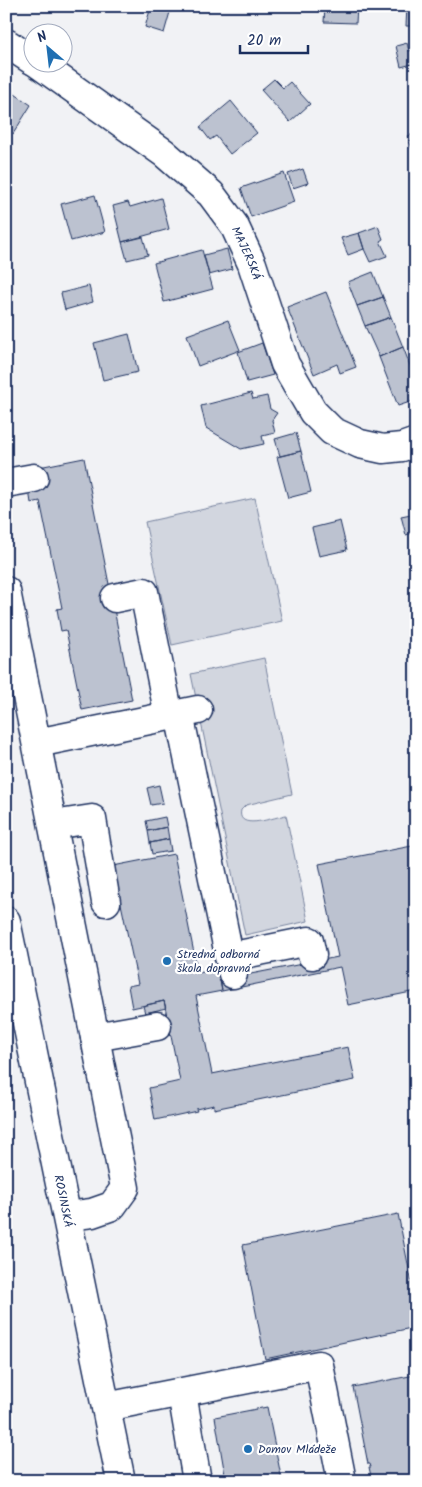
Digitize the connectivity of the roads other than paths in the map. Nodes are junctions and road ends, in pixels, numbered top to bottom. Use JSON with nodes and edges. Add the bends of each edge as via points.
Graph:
{"nodes":[{"id":1,"x":6,"y":43,"type":"edge"},
{"id":2,"x":22,"y":53,"type":"edge"},
{"id":3,"x":50,"y":72,"type":"edge"},
{"id":4,"x":416,"y":442,"type":"edge"},
{"id":5,"x":34,"y":478,"type":"dead end"},
{"id":6,"x":6,"y":483,"type":"edge"},
{"id":7,"x":6,"y":591,"type":"edge"},
{"id":8,"x":116,"y":598,"type":"dead end"},
{"id":9,"x":182,"y":713,"type":"junction"},
{"id":10,"x":37,"y":743,"type":"junction"},
{"id":11,"x":53,"y":825,"type":"junction"},
{"id":12,"x":106,"y":902,"type":"dead end"},
{"id":13,"x":6,"y":921,"type":"edge"},
{"id":14,"x":312,"y":955,"type":"dead end"},
{"id":15,"x":157,"y":1026,"type":"dead end"},
{"id":16,"x":95,"y":1037,"type":"junction"},
{"id":17,"x":68,"y":1216,"type":"junction"},
{"id":18,"x":182,"y":1393,"type":"junction"},
{"id":19,"x":106,"y":1407,"type":"junction"},
{"id":20,"x":121,"y":1481,"type":"edge"},
{"id":21,"x":197,"y":1481,"type":"edge"},
{"id":22,"x":342,"y":1481,"type":"edge"}],
"edges":[{"from":1,"to":2,"type":"street"},
{"from":3,"to":4,"type":"street","name":"MAJERSKÁ","via":[[164,153],[211,194],[234,225],[252,264],[285,364],[313,412],[332,431],[360,444],[383,449]]},
{"from":5,"to":6,"type":"street"},
{"from":7,"to":10,"type":"street"},
{"from":8,"to":9,"type":"street","via":[[144,592]]},
{"from":9,"to":10,"type":"street"},
{"from":9,"to":14,"type":"street","via":[[231,966],[309,941]]},
{"from":10,"to":11,"type":"street"},
{"from":11,"to":12,"type":"street","via":[[92,819]]},
{"from":11,"to":16,"type":"street"},
{"from":13,"to":17,"type":"street","name":"ROSINSKÁ"},
{"from":15,"to":16,"type":"street"},
{"from":16,"to":17,"type":"street","via":[[125,1188],[112,1206]]},
{"from":17,"to":19,"type":"street","name":"ROSINSKÁ"},
{"from":18,"to":19,"type":"street"},
{"from":18,"to":21,"type":"street"},
{"from":18,"to":22,"type":"street","via":[[319,1365]]},
{"from":19,"to":20,"type":"street","name":"ROSINSKÁ"}]}
